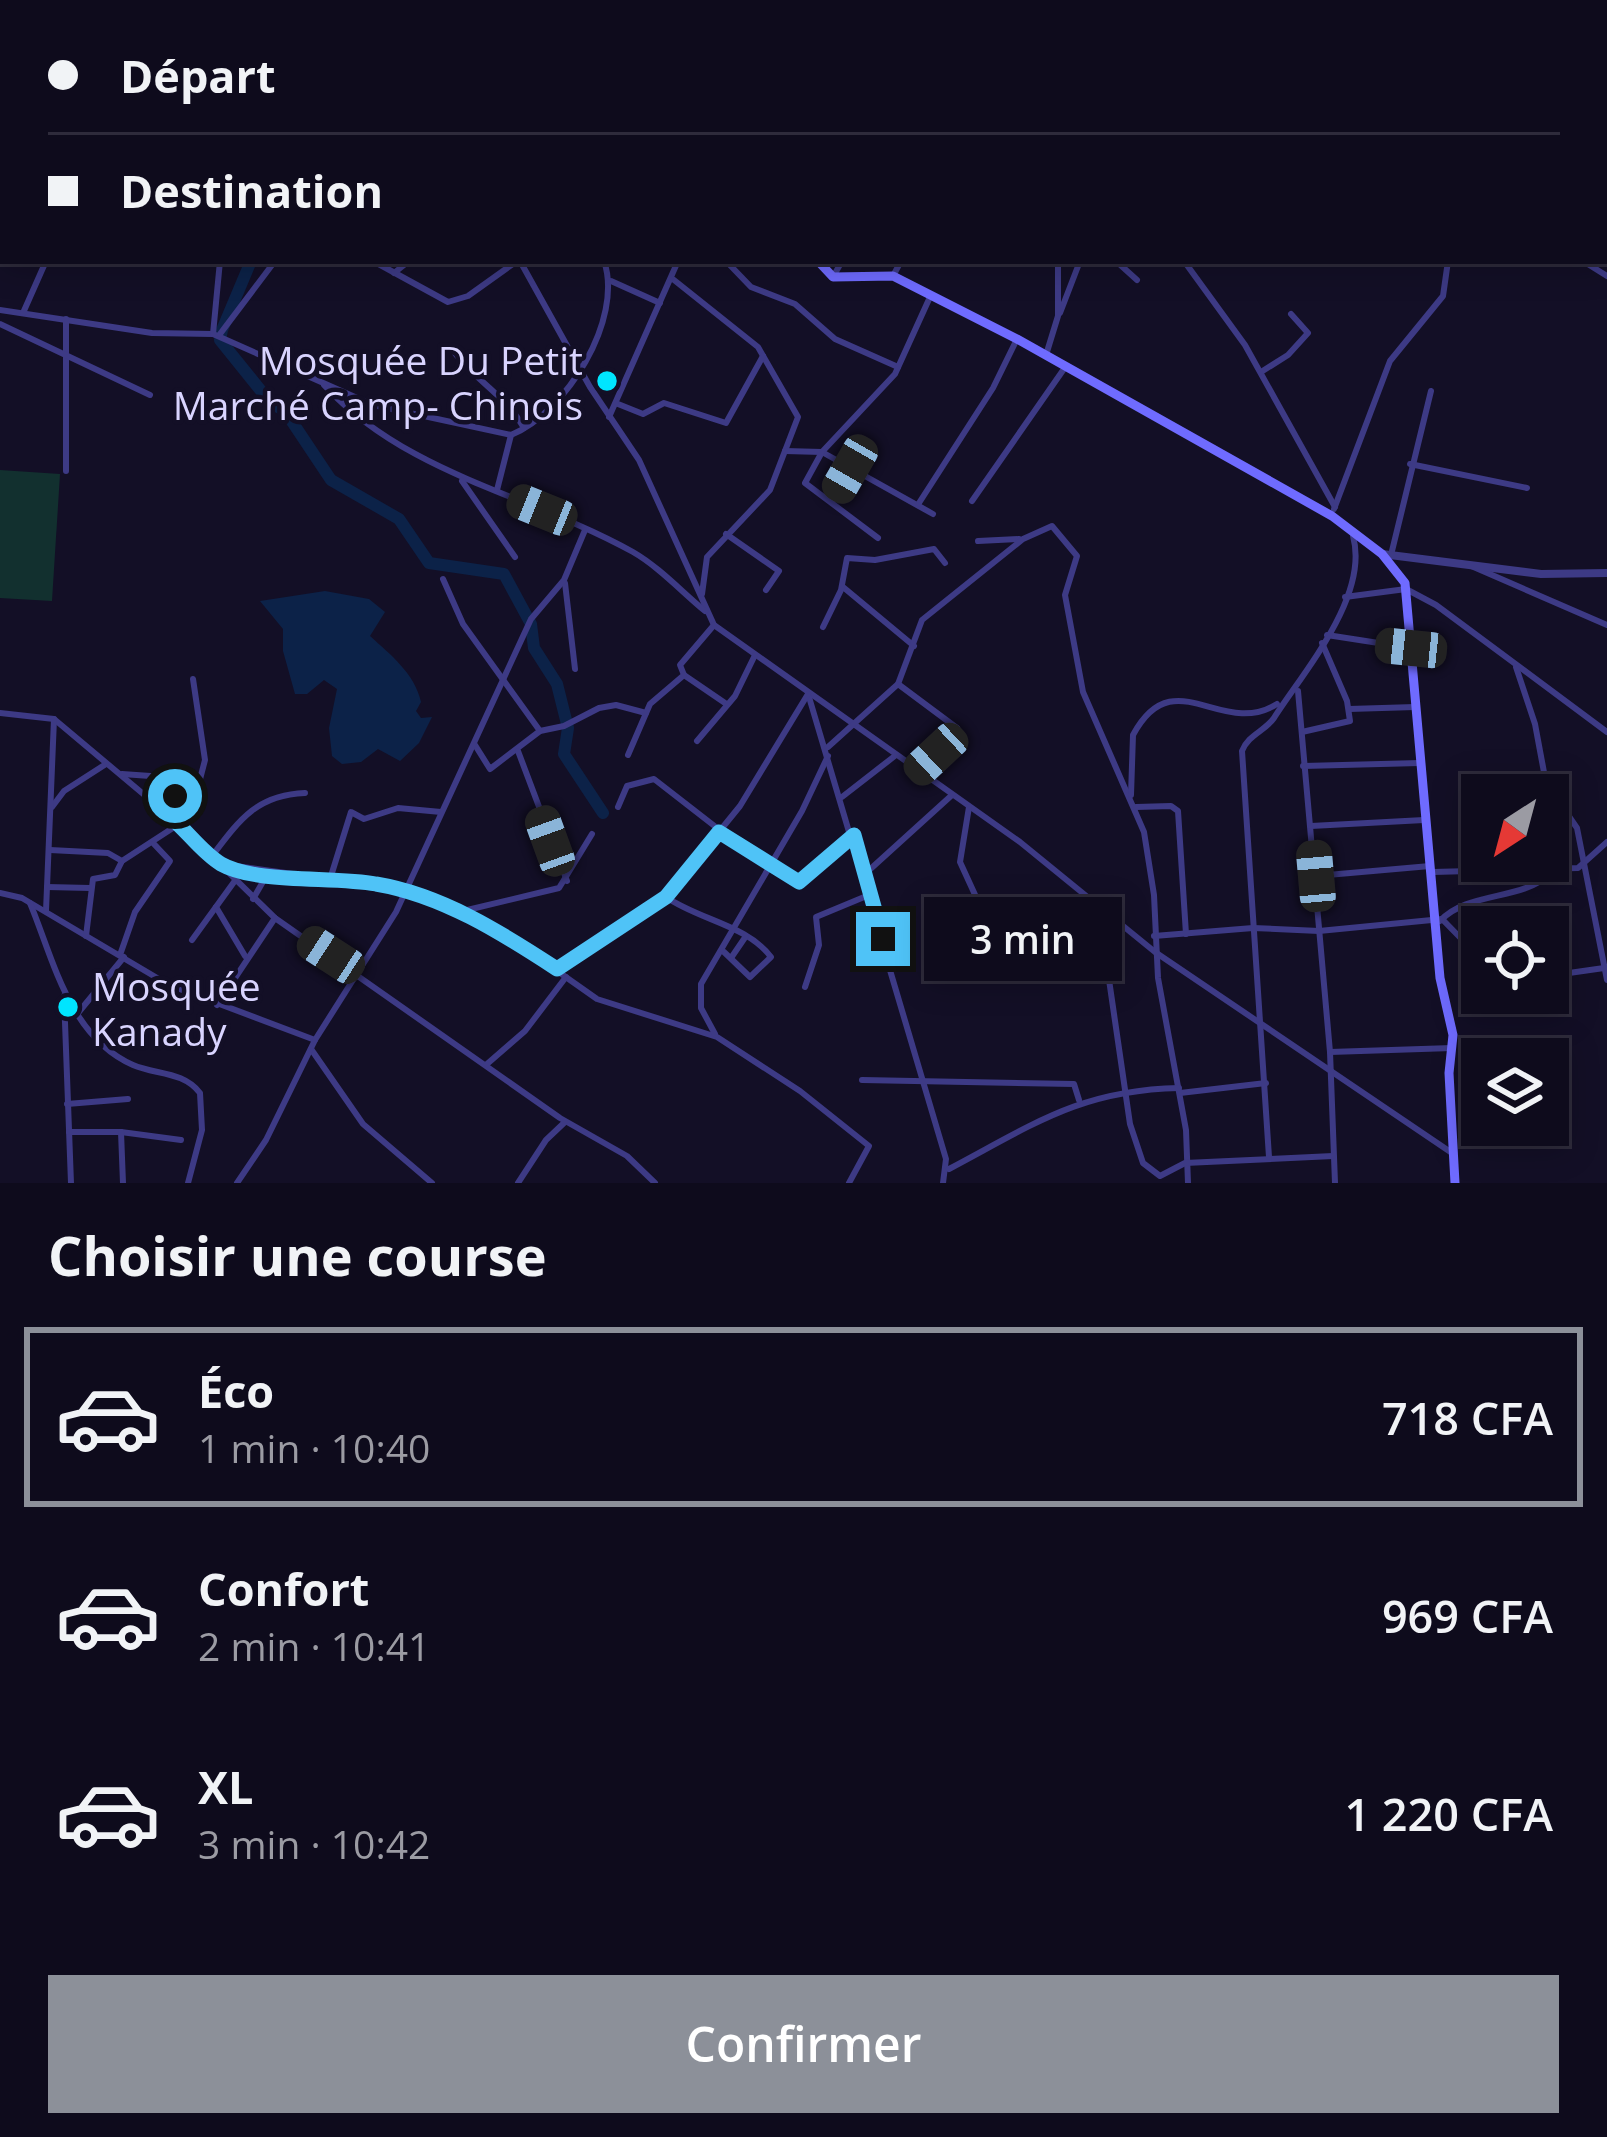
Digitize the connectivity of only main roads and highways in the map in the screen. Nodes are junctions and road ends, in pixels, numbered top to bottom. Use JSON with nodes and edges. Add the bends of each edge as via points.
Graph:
{"nodes":[{"id":1,"x":821,"y":264,"type":"edge"},
{"id":2,"x":1455,"y":1183,"type":"edge"}],
"edges":[{"from":1,"to":2,"type":"main road","via":[[833,277],[893,276],[931,295],[1333,511],[1387,553],[1406,589],[1419,707],[1452,1048]]}]}
